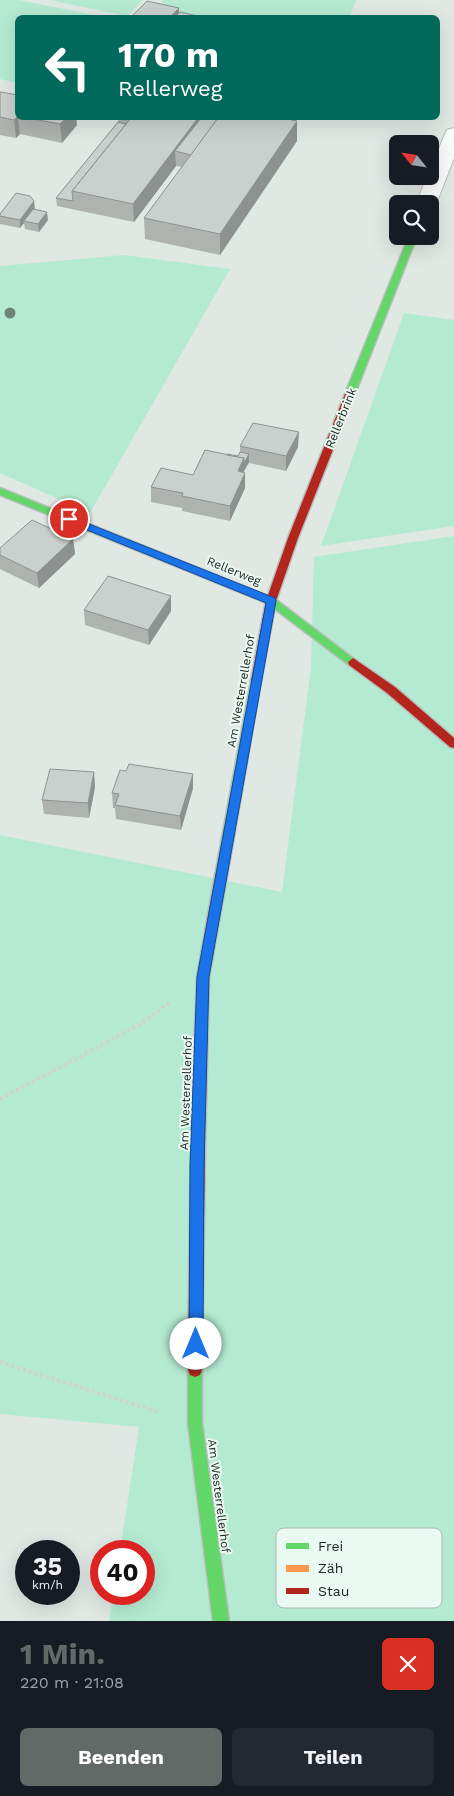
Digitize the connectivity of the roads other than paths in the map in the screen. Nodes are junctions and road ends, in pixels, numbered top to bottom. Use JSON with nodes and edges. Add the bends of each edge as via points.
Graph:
{"nodes":[{"id":1,"x":454,"y":134,"type":"edge"},
{"id":2,"x":430,"y":195,"type":"edge"},
{"id":3,"x":409,"y":245,"type":"edge"},
{"id":4,"x":0,"y":491,"type":"edge"},
{"id":5,"x":271,"y":601,"type":"junction"},
{"id":6,"x":454,"y":744,"type":"edge"},
{"id":7,"x":221,"y":1621,"type":"edge"}],
"edges":[{"from":1,"to":2,"type":"street"},
{"from":3,"to":5,"type":"street","name":"Rellerbrink","via":[[292,538]]},
{"from":4,"to":5,"type":"street","name":"Rellerweg"},
{"from":5,"to":6,"type":"street","name":"Rellerweg","via":[[391,690]]},
{"from":5,"to":7,"type":"street","name":"Am Westerrellerhof","via":[[203,977],[197,1166],[195,1423]]}]}
